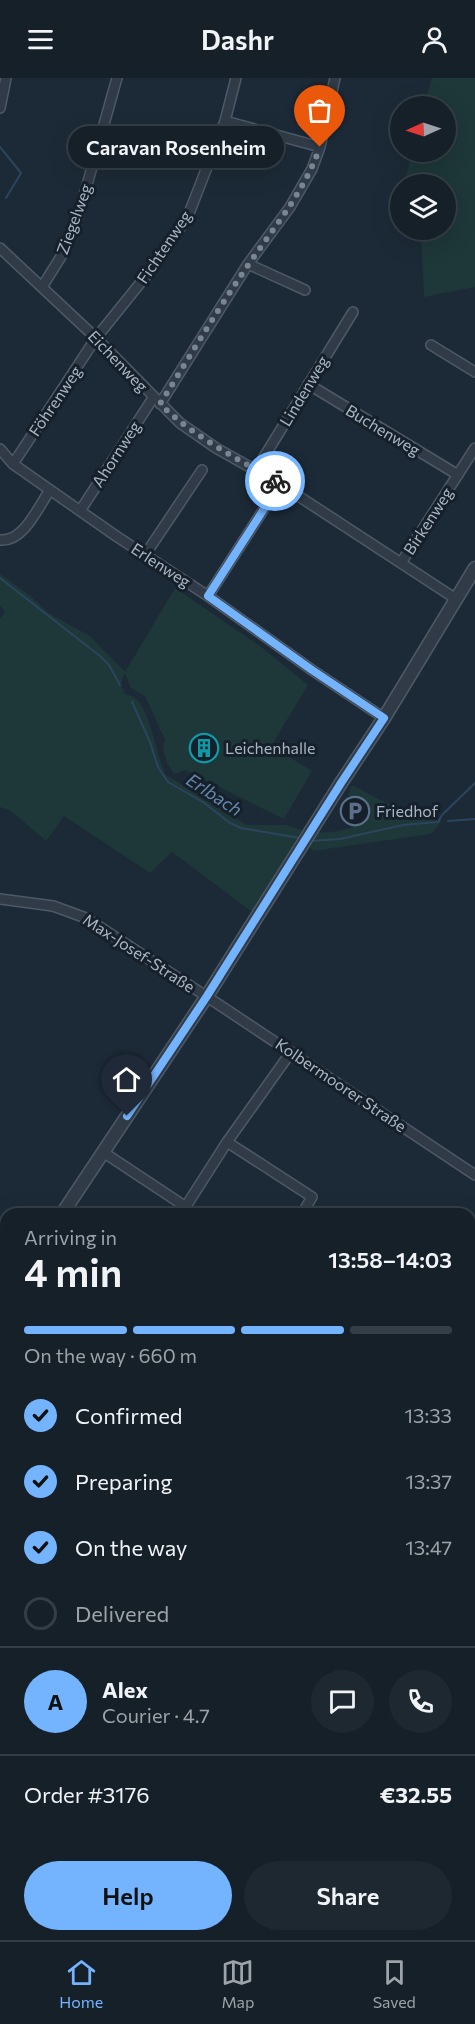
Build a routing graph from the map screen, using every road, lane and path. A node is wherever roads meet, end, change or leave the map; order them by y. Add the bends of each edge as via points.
1 (6, 78) edge
2 (117, 78) edge
3 (236, 78) edge
4 (335, 78) edge
5 (0, 108) edge
6 (225, 122) junction
7 (320, 147) junction
8 (0, 248) edge
9 (249, 264) junction
10 (42, 287) junction
11 (305, 290) dead end
12 (353, 312) dead end
13 (96, 338) junction
14 (431, 345) dead end
15 (475, 372) edge
16 (308, 384) junction
17 (157, 401) junction
18 (475, 448) edge
19 (0, 449) edge
20 (13, 464) junction
21 (202, 470) dead end
22 (256, 470) junction
23 (458, 475) junction
24 (280, 484) junction
25 (50, 490) junction
26 (80, 511) junction
27 (0, 540) edge
28 (145, 555) junction
29 (401, 563) junction
30 (475, 568) edge
31 (208, 596) junction
32 (456, 599) junction
33 (384, 718) junction
34 (0, 899) edge
35 (207, 996) junction
36 (291, 1052) junction
37 (228, 1142) junction
38 (103, 1152) junction
39 (475, 1175) edge
40 (66, 1208) edge
41 (181, 1208) edge
42 (185, 1208) edge
43 (306, 1208) edge

1 - 5 street
2 - 10 street, Ziegelweg via 78,217 62,255
3 - 6 street, Fichtenweg
4 - 7 street, Ahornweg
6 - 7 street
6 - 13 street, Fichtenweg via 188,216
7 - 9 street, Ahornweg via 312,170 290,207
8 - 10 street, Eichenweg
9 - 11 street
9 - 17 street, Ahornweg
10 - 13 street, Eichenweg
12 - 16 street, Lindenweg
13 - 17 street, Eichenweg
13 - 20 street, Föhrenweg
14 - 15 street
16 - 22 street, Lindenweg
16 - 23 street, Buchenweg
17 - 22 street, Eichenweg via 216,448
17 - 26 street, Ahornweg
18 - 23 street, Birkenweg
19 - 20 street, Erlenweg
20 - 25 street, Erlenweg
21 - 28 street
22 - 24 street, Eichenweg
23 - 29 street, Birkenweg
24 - 29 street, Eichenweg
24 - 31 street
25 - 26 street, Erlenweg
25 - 27 street via 20,534
26 - 28 street, Erlenweg
28 - 31 street, Erlenweg
29 - 32 street, Eichenweg
30 - 32 street
31 - 33 street, Erlenweg
32 - 33 street
33 - 35 street
34 - 35 street, Max-Josef-Straße via 53,906 79,914
35 - 36 street, Kolbermoorer Straße
35 - 38 street
36 - 37 street
36 - 39 street, Kolbermoorer Straße
37 - 42 street
37 - 43 street via 312,1197
38 - 40 street
38 - 41 street

